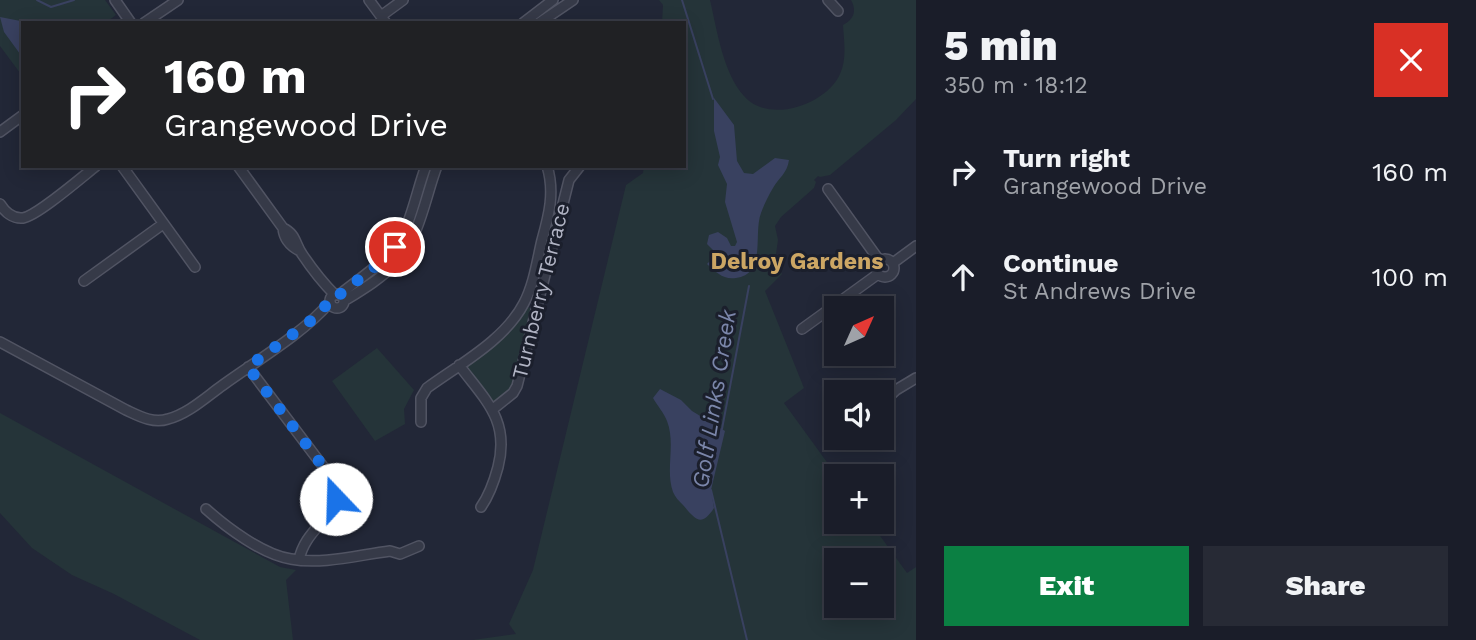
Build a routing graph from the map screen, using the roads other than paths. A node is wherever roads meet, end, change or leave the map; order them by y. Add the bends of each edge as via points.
1 (115, 0) edge
2 (178, 0) edge
3 (369, 0) edge
4 (403, 0) edge
5 (553, 0) edge
6 (573, 0) edge
7 (828, 0) edge
8 (838, 11) dead end
9 (383, 20) edge
10 (130, 21) edge
11 (147, 21) edge
12 (526, 21) edge
13 (542, 21) edge
14 (21, 116) edge
15 (0, 132) edge
16 (93, 168) edge
17 (123, 168) edge
18 (239, 168) edge
19 (425, 168) edge
20 (435, 168) edge
21 (578, 168) edge
22 (548, 171) edge
23 (569, 180) junction
24 (828, 189) dead end
25 (0, 204) edge
26 (163, 224) junction
27 (916, 246) edge
28 (879, 260) junction
29 (893, 263) junction
30 (195, 267) dead end
31 (878, 274) junction
32 (84, 281) dead end
33 (336, 300) junction
34 (802, 329) dead end
35 (0, 342) edge
36 (459, 365) junction
37 (248, 367) junction
38 (916, 378) edge
39 (894, 392) edge
40 (492, 409) junction
41 (421, 422) dead end
42 (481, 507) dead end
43 (206, 509) dead end
44 (419, 546) dead end
45 (299, 560) junction

1 - 10 street
2 - 11 street
3 - 9 street
4 - 9 street
5 - 12 street
6 - 13 street
7 - 8 street
14 - 15 street
16 - 25 street via 31,215 16,218
17 - 26 street
18 - 33 street via 299,243 300,251
19 - 33 street via 395,247
20 - 33 street via 404,253 383,275
21 - 23 street, Turnberry Terrace
22 - 23 street
22 - 36 street via 551,205 525,301 505,328
23 - 40 street, Turnberry Terrace via 517,386
24 - 28 street
26 - 30 street
26 - 32 street
27 - 29 street
28 - 29 street
28 - 31 street
29 - 31 street via 891,276
31 - 34 street
33 - 37 street
35 - 37 street via 155,421 186,411
36 - 40 street
36 - 41 street via 427,388 421,398
37 - 45 street via 335,487 332,509 306,540
38 - 39 street
40 - 42 street via 500,424 501,455 493,487
43 - 45 street via 225,526 275,555
44 - 45 street via 400,554 390,551

